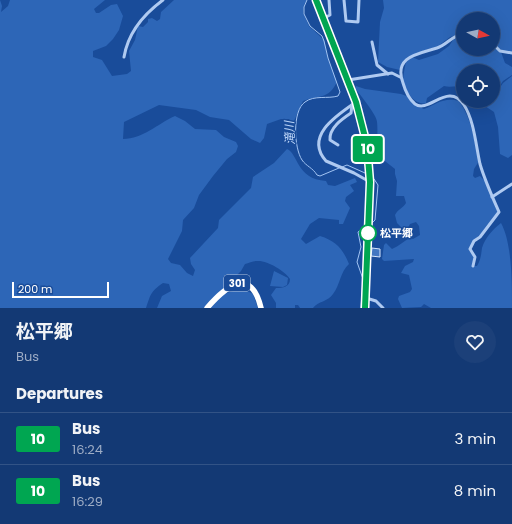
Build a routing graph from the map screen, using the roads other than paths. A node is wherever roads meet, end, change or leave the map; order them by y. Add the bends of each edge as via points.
1 (163, 0) edge
2 (316, 0) edge
3 (329, 0) edge
4 (344, 0) edge
5 (359, 0) edge
6 (322, 19) junction
7 (456, 36) edge
8 (372, 42) dead end
9 (500, 51) edge
10 (512, 53) edge
11 (124, 57) dead end
12 (388, 74) junction
13 (400, 77) junction
14 (348, 80) junction
15 (354, 104) junction
16 (338, 145) dead end
17 (370, 182) junction
18 (512, 184) edge
19 (492, 197) junction
20 (473, 266) dead end
21 (366, 298) junction
22 (207, 308) edge
23 (261, 308) edge
24 (364, 308) edge
25 (384, 308) edge

1 - 11 street via 142,17 130,38
2 - 6 highway
3 - 6 street via 330,16
4 - 5 street via 346,21 358,22
6 - 14 highway
7 - 13 street via 437,48 410,57 403,65
8 - 12 street via 377,65
9 - 10 street
12 - 13 street
12 - 14 street
13 - 19 street via 418,106 426,106 445,97 454,97 461,101 469,115 483,174
14 - 15 highway
15 - 16 street via 351,113 336,125 330,136 330,140
15 - 17 highway via 367,145
15 - 17 street via 338,115 320,134 318,145 326,161
17 - 21 highway
18 - 19 street
19 - 20 street via 498,214 470,249 475,257
21 - 24 highway
21 - 25 street via 376,301
22 - 23 highway, 301 via 231,285 240,283 253,288 258,295

